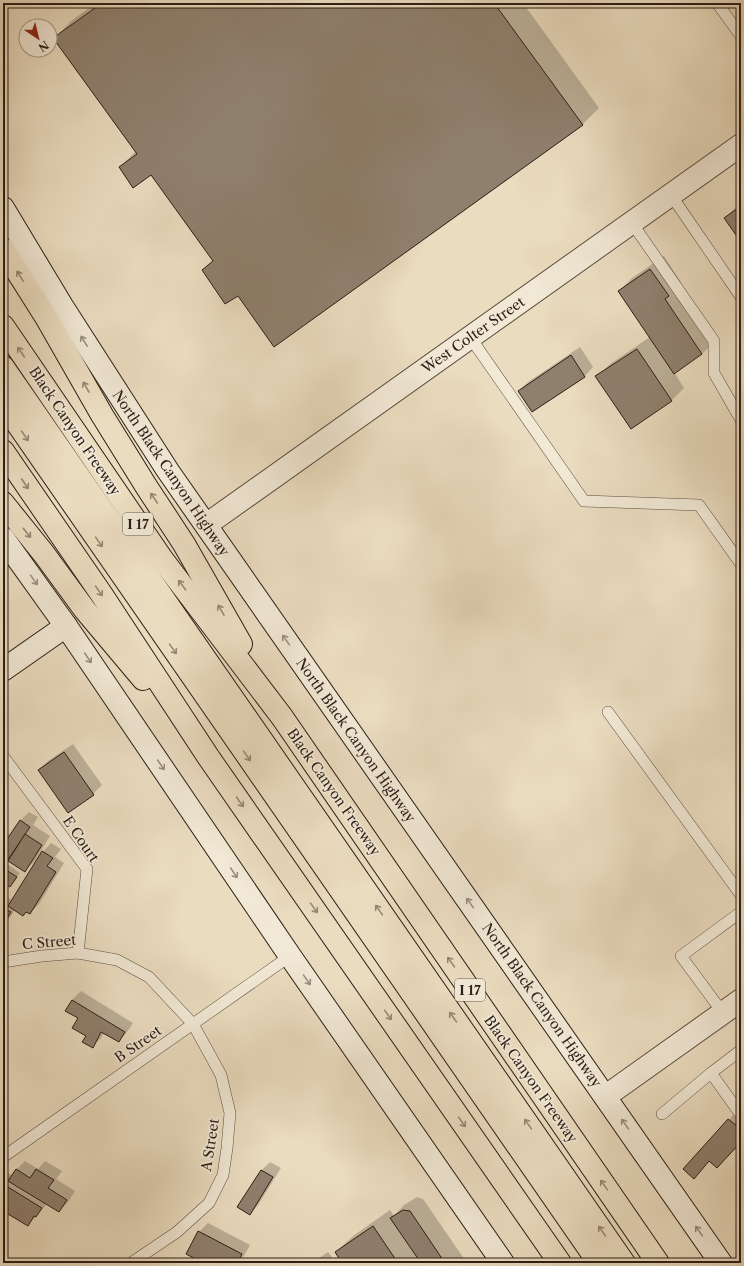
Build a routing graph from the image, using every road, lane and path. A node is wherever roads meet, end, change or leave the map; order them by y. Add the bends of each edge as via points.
1 (717, 3) edge
2 (741, 36) edge
3 (741, 145) edge
4 (670, 195) junction
5 (3, 208) edge
6 (632, 223) junction
7 (3, 249) edge
8 (741, 297) edge
9 (3, 326) edge
10 (470, 337) junction
11 (3, 368) edge
12 (3, 404) edge
13 (741, 420) edge
14 (3, 451) edge
15 (3, 503) edge
16 (206, 525) junction
17 (3, 538) edge
18 (741, 564) edge
19 (66, 626) junction
20 (3, 670) edge
21 (608, 712) dead end
22 (282, 717) junction
23 (3, 756) edge
24 (209, 758) junction
25 (741, 895) edge
26 (741, 912) edge
27 (78, 953) junction
28 (290, 956) junction
29 (3, 962) edge
30 (741, 1000) edge
31 (723, 1013) junction
32 (193, 1024) junction
33 (741, 1050) edge
34 (711, 1073) junction
35 (606, 1096) junction
36 (662, 1114) dead end
37 (741, 1115) edge
38 (3, 1157) edge
39 (131, 1263) edge
40 (503, 1263) edge
41 (560, 1263) edge
42 (599, 1263) edge
43 (624, 1263) edge
44 (658, 1263) edge
45 (721, 1263) edge

1 - 2 lane
3 - 4 main road, West Colter Street
4 - 6 main road, West Colter Street
4 - 8 lane
16 -> 5 main road, North Black Canyon Highway via 118,396
6 - 10 main road, West Colter Street
6 - 13 lane via 714,341 714,373
22 -> 7 highway via 184,544 102,415 46,317
22 -> 9 highway, Black Canyon Freeway / I 17 via 162,559
10 - 16 main road, West Colter Street
10 - 18 lane via 584,501 699,505
43 -> 11 highway
12 -> 42 highway
14 -> 24 highway
15 -> 24 highway via 85,610
35 -> 16 main road, North Black Canyon Highway
17 -> 19 main road
19 - 20 main road
19 -> 28 main road
21 - 25 lane
44 -> 22 highway, Black Canyon Freeway / I 17
23 - 27 lane, E Court via 87,869
24 -> 41 highway
26 - 31 lane via 681,956
27 - 29 lane, C Street
27 - 32 lane, C Street via 117,960 149,977
28 - 32 lane, B Street
28 -> 40 main road
30 - 31 main road
31 - 35 main road
32 - 38 lane, B Street
32 - 39 lane, A Street via 221,1075 230,1113 223,1174 209,1203 176,1232
33 - 34 lane
34 - 36 lane
34 - 37 lane
45 -> 35 main road, North Black Canyon Highway

